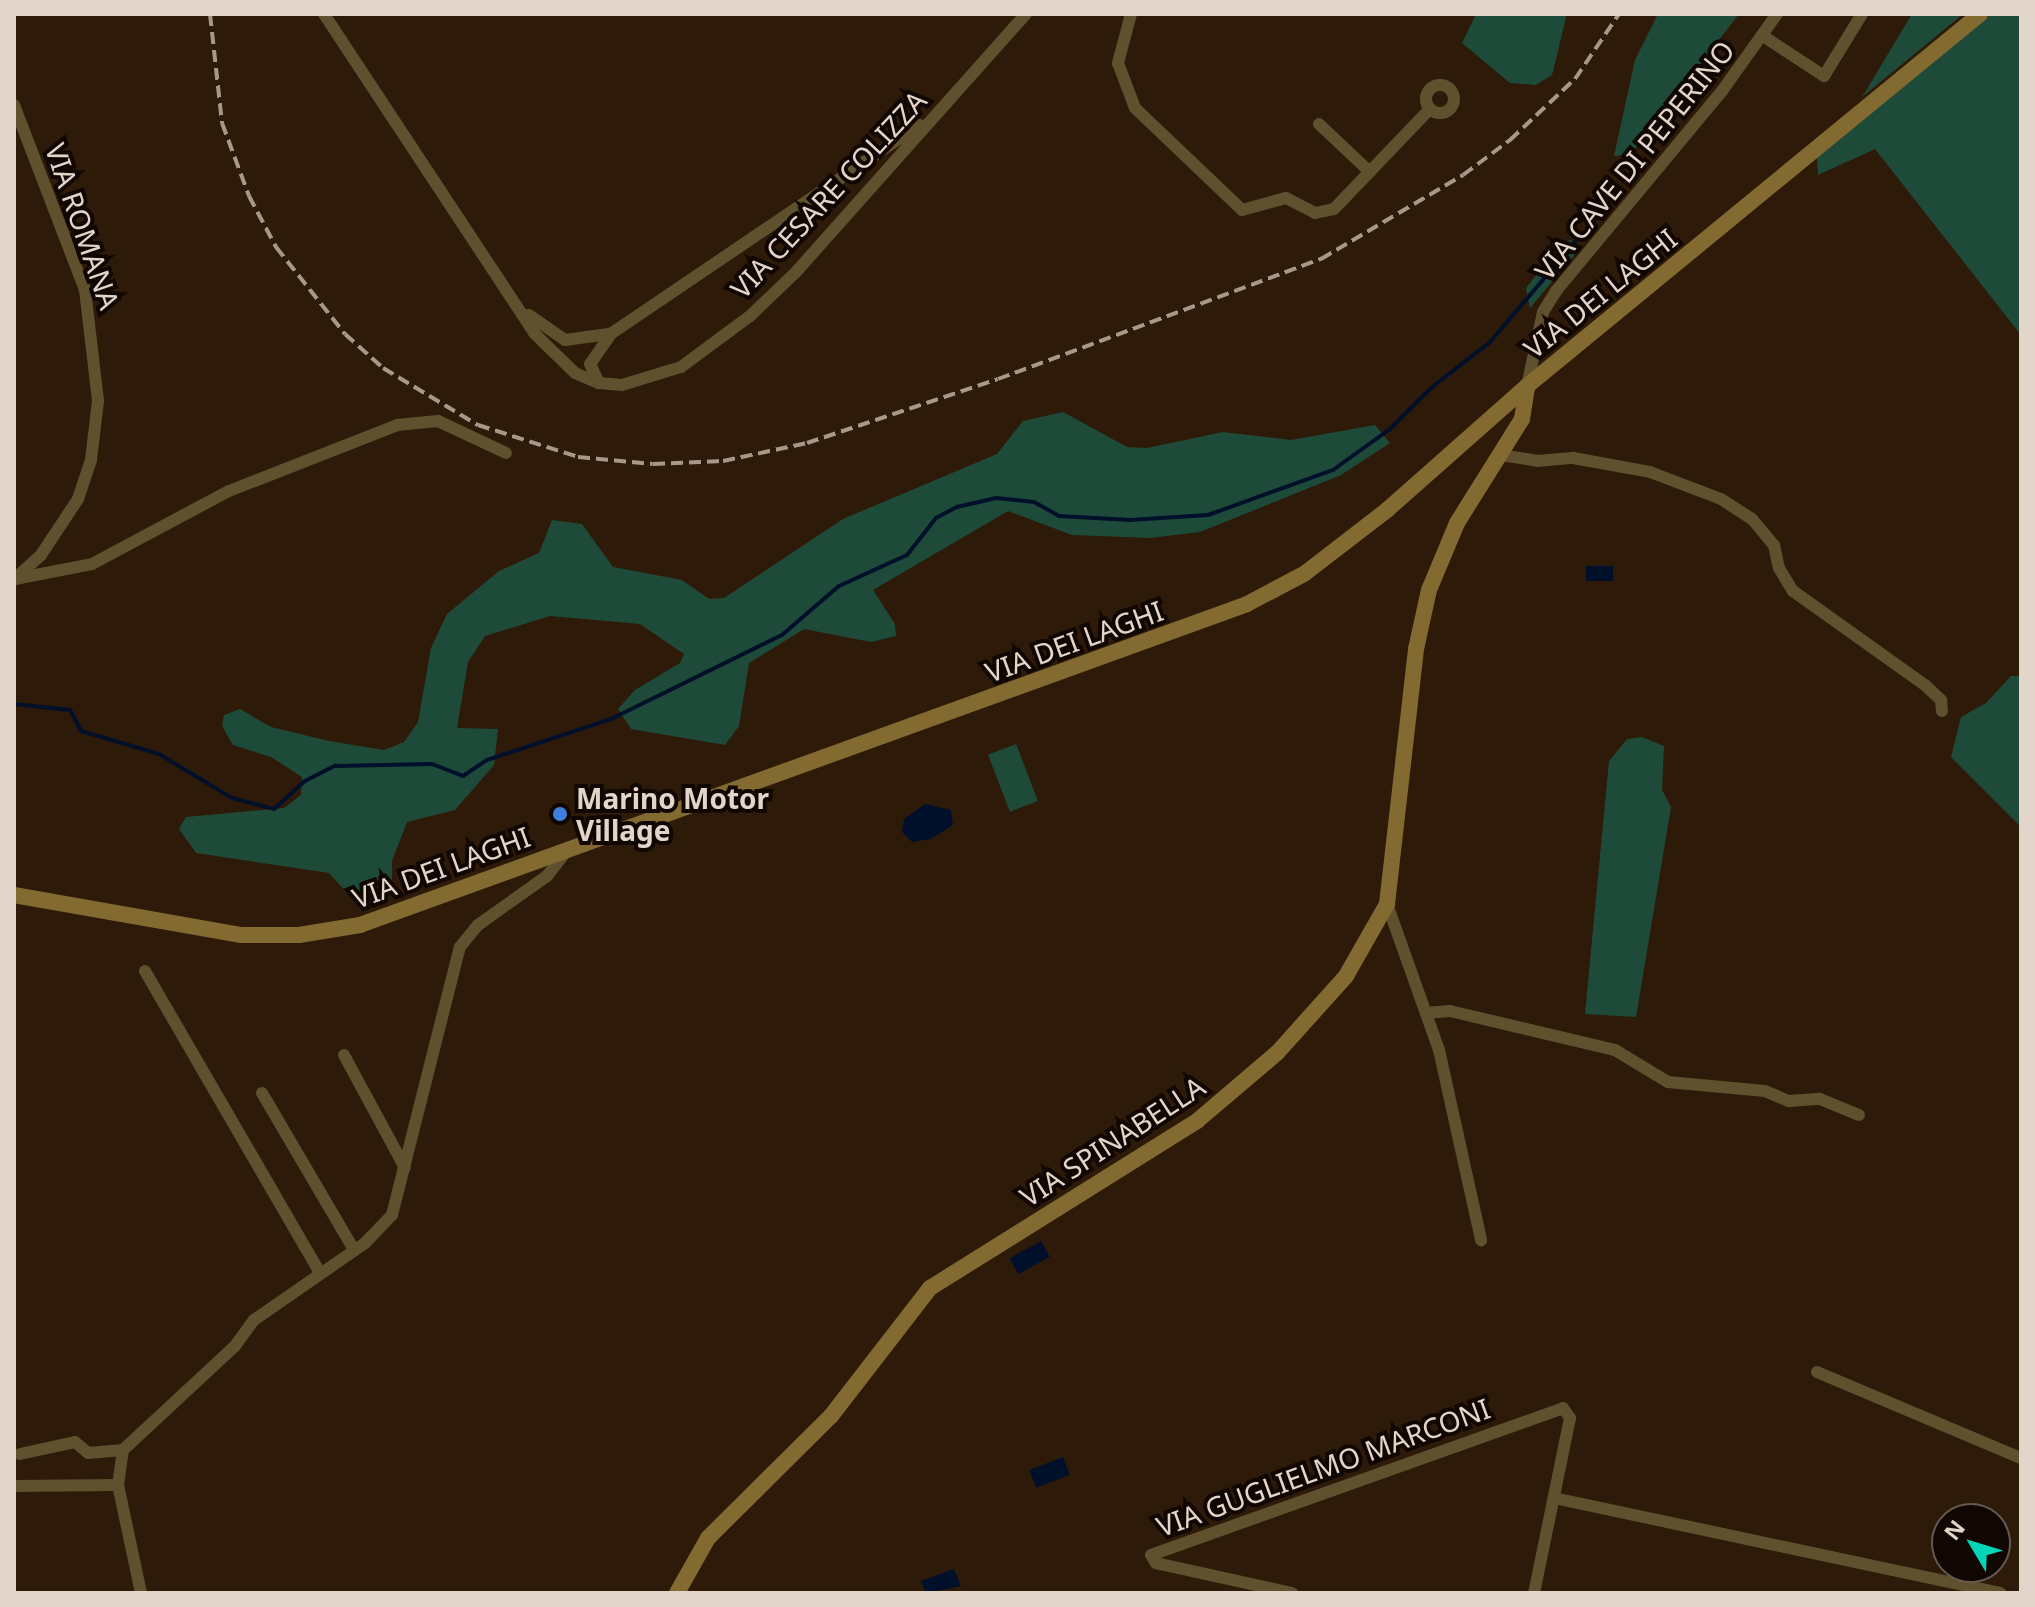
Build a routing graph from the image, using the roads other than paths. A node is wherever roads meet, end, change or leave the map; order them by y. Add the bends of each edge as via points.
1 (324, 14) edge
2 (1026, 14) edge
3 (1131, 14) edge
4 (1777, 14) edge
5 (1862, 14) edge
6 (1980, 14) edge
7 (1763, 36) junction
8 (14, 105) edge
9 (940, 108) junction
10 (1430, 109) dead end
11 (1319, 124) dead end
12 (857, 169) junction
13 (1370, 172) junction
14 (861, 200) junction
15 (509, 292) junction
16 (612, 333) junction
17 (599, 383) junction
18 (1527, 386) junction
19 (506, 453) dead end
20 (1501, 455) junction
21 (14, 579) edge
22 (1942, 711) dead end
23 (569, 847) junction
24 (14, 895) edge
25 (1387, 904) junction
26 (145, 971) dead end
27 (1426, 1013) junction
28 (344, 1055) dead end
29 (262, 1093) dead end
30 (1859, 1115) dead end
31 (405, 1168) junction
32 (1481, 1240) dead end
33 (354, 1250) junction
34 (320, 1273) junction
35 (1817, 1372) dead end
36 (123, 1450) junction
37 (20, 1454) dead end
38 (2021, 1458) edge
39 (118, 1485) junction
40 (14, 1486) edge
41 (1554, 1498) junction
42 (141, 1593) edge
43 (677, 1593) edge
44 (1292, 1593) edge
45 (1534, 1593) edge
46 (2000, 1593) edge

1 - 15 street
2 - 9 street, VIA CESARE COLIZZA
3 - 13 street via 1118,54 1128,97 1155,132 1237,208 1254,210 1286,198 1315,213 1328,212
4 - 7 street, VIA CAVE DI PEPERINO
5 - 7 street via 1824,76
6 - 18 main road, VIA DEI LAGHI
7 - 18 street, VIA CAVE DI PEPERINO via 1556,291 1539,327
8 - 21 street, VIA ROMANA via 85,290 98,381 96,433 82,491 31,566
9 - 12 street
9 - 14 street, VIA CESARE COLIZZA
10 - 13 street
11 - 13 street
12 - 14 street via 867,183
12 - 16 street
14 - 17 street, VIA CESARE COLIZZA via 796,272 711,348 649,380
15 - 16 street via 540,326 559,338 584,341
15 - 17 street via 555,355 575,373
16 - 17 street via 590,364
18 - 20 main road, VIA SPINABELLA via 1527,408
18 - 23 main road, VIA DEI LAGHI via 1387,510 1266,595 1196,625
19 - 21 street via 438,421 410,421 229,491 92,564
20 - 22 street via 1537,461 1573,458 1650,472 1721,499 1752,519 1774,545 1779,568 1793,591 1926,686 1941,700
20 - 25 main road, VIA SPINABELLA via 1447,540 1425,603
23 - 24 main road, VIA DEI LAGHI via 399,914 299,935 222,932
23 - 31 street via 537,885 488,917 461,945
25 - 27 street
25 - 43 main road, VIA SPINABELLA via 1378,927 1331,996 1221,1102 1146,1156 930,1288 831,1416 708,1538
26 - 34 street
27 - 30 street via 1450,1011 1615,1050 1668,1082 1765,1091 1789,1101 1820,1099
27 - 32 street
28 - 31 street
29 - 33 street
31 - 33 street via 392,1215
33 - 34 street
34 - 36 street via 254,1320 235,1346
35 - 38 street
36 - 37 street via 88,1453 75,1442
36 - 39 street
39 - 40 street
39 - 42 street
41 - 44 street, VIA GUGLIELMO MARCONI via 1570,1416 1563,1408 1151,1555 1156,1563
41 - 45 street, VIA GUGLIELMO MARCONI
41 - 46 street

